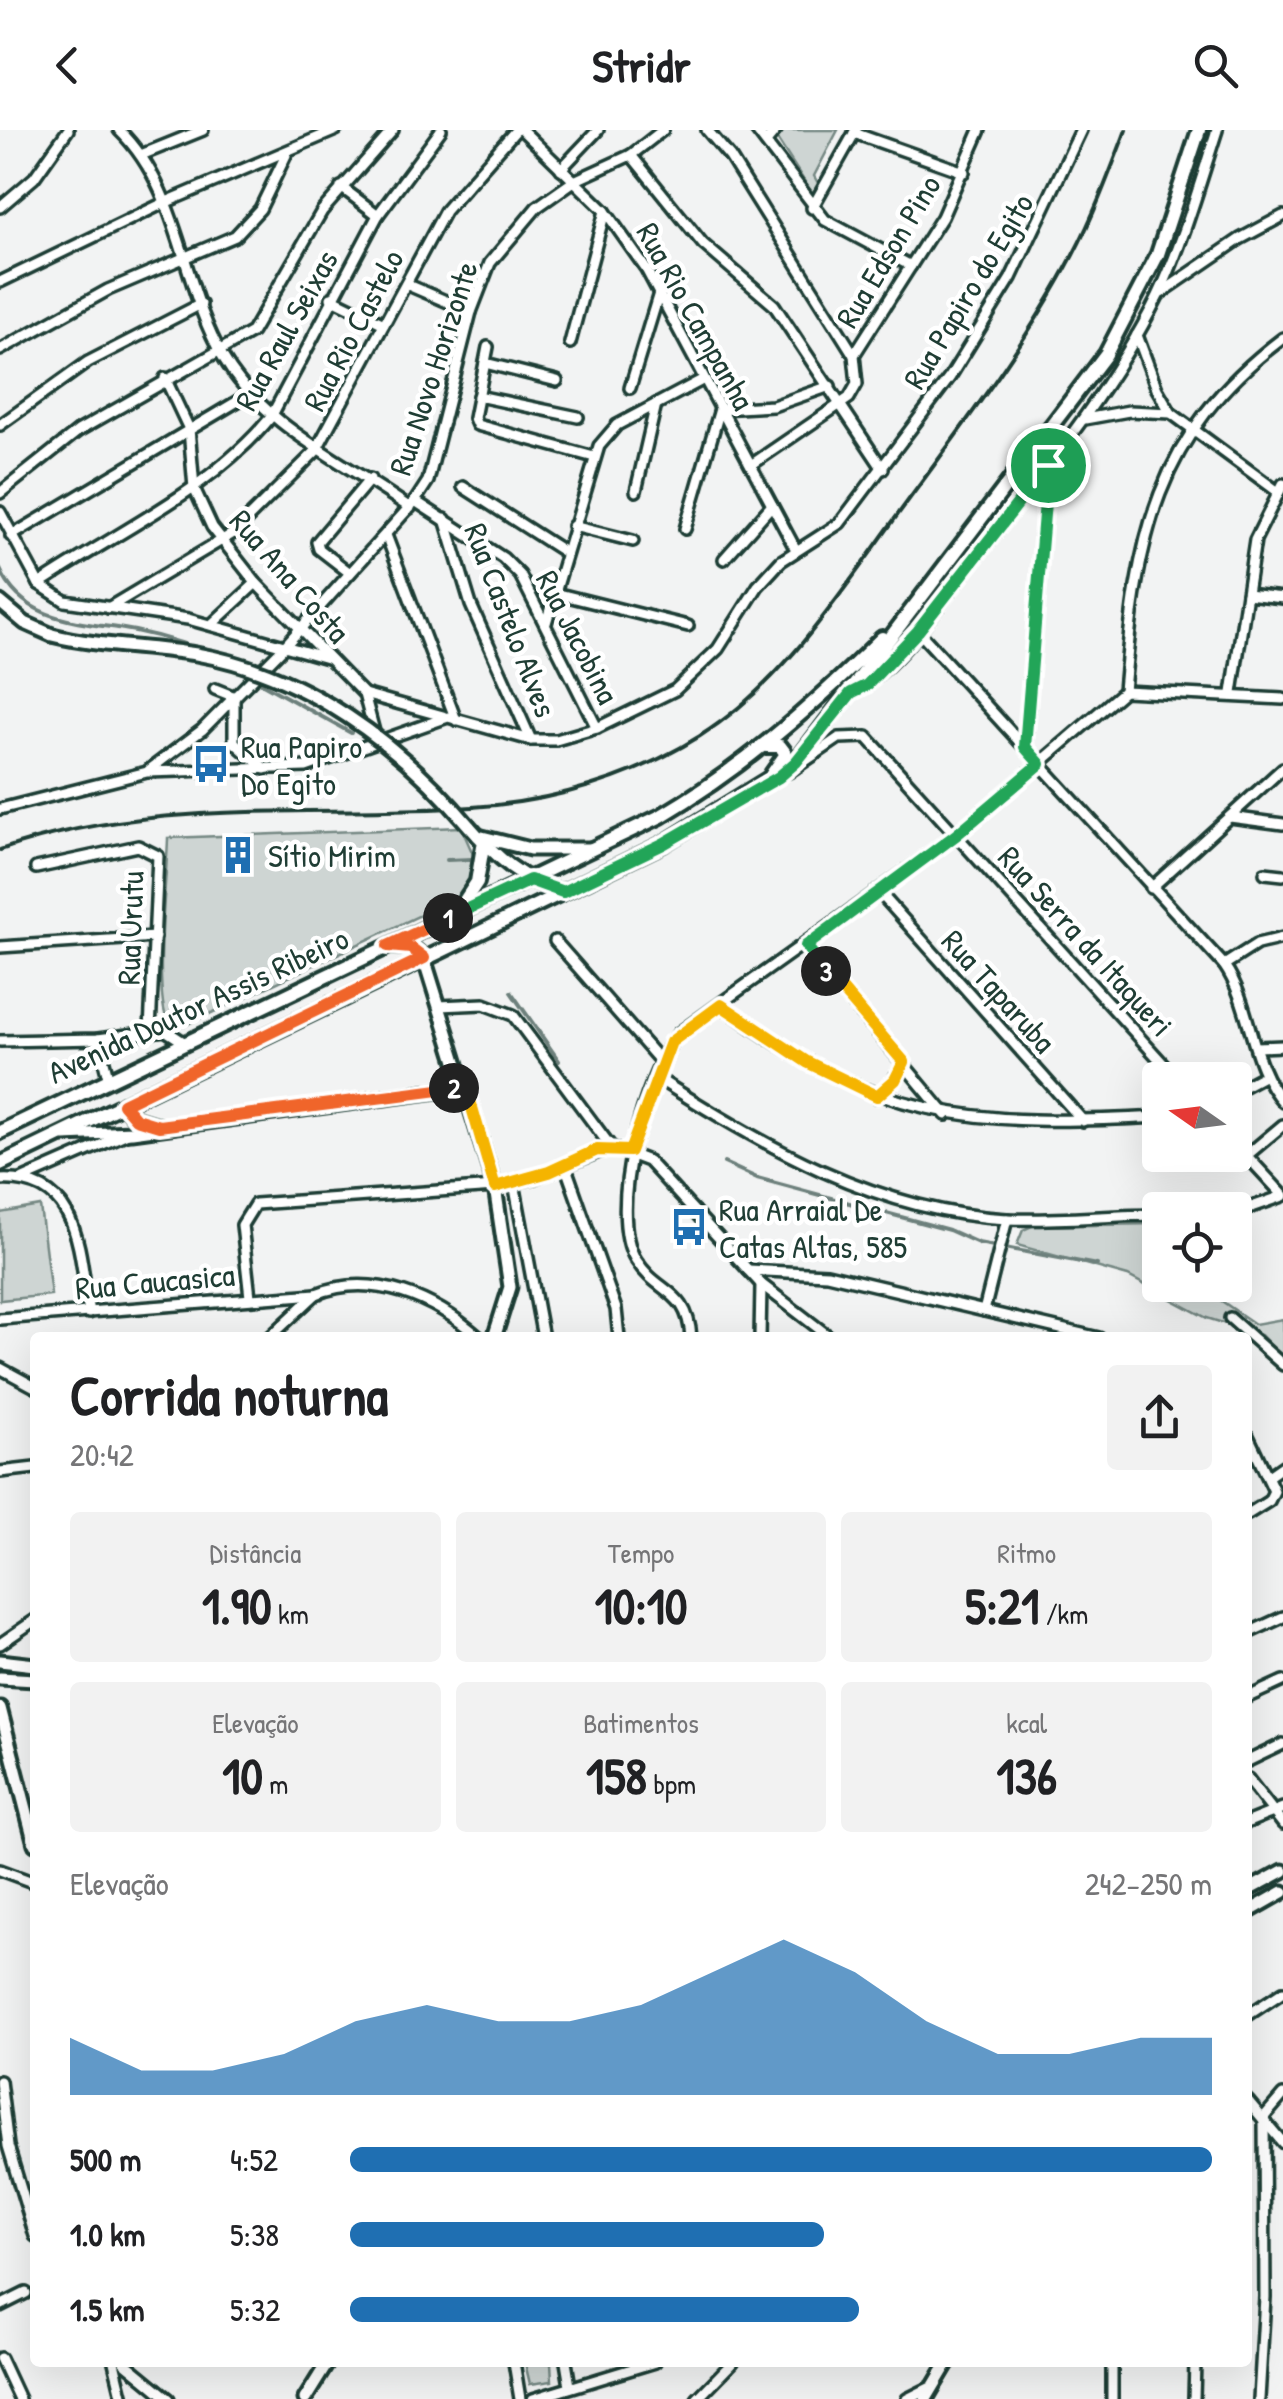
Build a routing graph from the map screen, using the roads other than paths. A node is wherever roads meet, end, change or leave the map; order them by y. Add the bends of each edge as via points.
1 (68, 130) edge
2 (119, 130) edge
3 (203, 130) edge
4 (336, 130) edge
5 (393, 130) edge
6 (441, 130) edge
7 (519, 130) edge
8 (598, 130) edge
9 (663, 130) edge
10 (706, 130) edge
11 (756, 130) edge
12 (776, 130) edge
13 (980, 130) edge
14 (1081, 130) edge
15 (1200, 130) edge
16 (1217, 130) edge
17 (855, 132) edge
18 (186, 133) edge
19 (766, 142) junction
20 (141, 154) junction
21 (286, 154) junction
22 (631, 154) junction
23 (561, 169) junction
24 (964, 172) junction
25 (574, 182) junction
26 (341, 187) junction
27 (164, 204) junction
28 (0, 207) edge
29 (812, 208) junction
30 (605, 212) junction
31 (378, 215) junction
32 (1283, 216) edge
33 (186, 257) junction
34 (911, 266) junction
35 (0, 282) edge
36 (406, 284) junction
37 (659, 293) junction
38 (1158, 294) junction
39 (331, 298) junction
40 (201, 304) junction
41 (471, 312) junction
42 (384, 324) junction
43 (1137, 335) junction
44 (1283, 338) edge
45 (570, 343) dead end
46 (488, 347) dead end
47 (0, 350) edge
48 (219, 352) junction
49 (854, 354) junction
50 (485, 363) junction
51 (166, 378) junction
52 (704, 379) junction
53 (557, 381) dead end
54 (830, 386) junction
55 (630, 388) dead end
56 (248, 394) junction
57 (478, 396) junction
58 (656, 404) junction
59 (842, 405) junction
60 (720, 409) junction
61 (1171, 413) junction
62 (271, 417) junction
63 (578, 418) dead end
64 (1084, 419) junction
65 (0, 425) edge
66 (189, 428) junction
67 (1193, 428) junction
68 (319, 447) junction
69 (594, 456) junction
70 (751, 465) junction
71 (1048, 465) junction
72 (883, 469) junction
73 (370, 479) junction
74 (463, 487) dead end
75 (1280, 487) edge
76 (194, 488) junction
77 (636, 491) dead end
78 (0, 493) edge
79 (413, 504) junction
80 (772, 505) junction
81 (0, 512) edge
82 (445, 519) junction
83 (573, 526) junction
84 (685, 529) dead end
85 (386, 535) junction
86 (11, 536) junction
87 (633, 541) dead end
88 (222, 542) junction
89 (796, 550) junction
90 (566, 553) junction
91 (724, 560) dead end
92 (350, 573) junction
93 (256, 582) junction
94 (39, 584) junction
95 (555, 593) junction
96 (1246, 594) junction
97 (1283, 598) edge
98 (0, 602) edge
99 (108, 608) junction
100 (905, 615) junction
101 (546, 623) junction
102 (211, 625) junction
103 (688, 626) dead end
104 (300, 628) junction
105 (918, 631) junction
106 (283, 648) junction
107 (327, 658) junction
108 (215, 690) dead end
109 (1124, 690) junction
110 (851, 693) junction
111 (1232, 693) junction
112 (364, 694) junction
113 (235, 698) junction
114 (1283, 699) edge
115 (452, 719) junction
116 (598, 728) junction
117 (531, 740) junction
118 (376, 742) junction
119 (765, 746) junction
120 (1025, 747) junction
121 (1040, 764) junction
122 (1283, 768) edge
123 (268, 771) junction
124 (147, 772) junction
125 (779, 777) junction
126 (748, 795) junction
127 (0, 808) edge
128 (1230, 817) junction
129 (1283, 824) edge
130 (956, 835) junction
131 (476, 836) junction
132 (592, 848) junction
133 (36, 868) dead end
134 (1266, 874) dead end
135 (1283, 876) edge
136 (530, 880) junction
137 (1152, 888) junction
138 (563, 892) junction
139 (880, 893) junction
140 (454, 916) junction
141 (155, 937) junction
142 (1283, 938) edge
143 (555, 940) dead end
144 (0, 946) edge
145 (388, 946) junction
146 (806, 946) junction
147 (424, 958) junction
148 (1224, 965) junction
149 (721, 1005) junction
150 (440, 1006) junction
151 (150, 1031) junction
152 (98, 1039) junction
153 (0, 1040) edge
154 (182, 1041) junction
155 (1283, 1046) edge
156 (1256, 1047) junction
157 (661, 1062) junction
158 (904, 1062) junction
159 (1162, 1062) edge
160 (1264, 1074) junction
161 (108, 1077) junction
162 (657, 1078) junction
163 (1252, 1081) edge
164 (466, 1087) junction
165 (877, 1096) junction
166 (1283, 1102) edge
167 (123, 1104) junction
168 (946, 1115) junction
169 (1142, 1118) edge
170 (1082, 1122) junction
171 (1283, 1125) edge
172 (159, 1126) junction
173 (0, 1132) edge
174 (132, 1132) junction
175 (59, 1136) junction
176 (611, 1147) junction
177 (630, 1151) junction
178 (1252, 1151) edge
179 (1252, 1162) edge
180 (0, 1164) edge
181 (565, 1165) junction
182 (0, 1180) edge
183 (21, 1180) junction
184 (514, 1183) junction
185 (495, 1187) junction
186 (1283, 1195) edge
187 (1252, 1207) edge
188 (1142, 1216) edge
189 (1006, 1223) junction
190 (748, 1270) junction
191 (761, 1284) junction
192 (316, 1294) junction
193 (250, 1297) junction
194 (985, 1307) junction
195 (89, 1313) junction
196 (0, 1318) edge
197 (1230, 1318) dead end
198 (275, 1332) edge
199 (471, 1332) edge
200 (496, 1332) edge
201 (542, 1332) edge
202 (618, 1332) edge
203 (690, 1332) edge
204 (760, 1332) edge
205 (823, 1332) edge
206 (1076, 1332) edge
207 (1246, 1332) edge
208 (1252, 1338) edge
209 (1283, 1365) edge
210 (0, 1368) edge
211 (30, 1384) edge
212 (1252, 1443) edge
213 (1283, 1466) edge
214 (30, 1469) edge
215 (0, 1472) edge
216 (1270, 1475) junction
217 (1252, 1511) edge
218 (1283, 1617) edge
219 (30, 1623) edge
220 (1252, 1629) edge
221 (0, 1644) edge
222 (0, 1661) edge
223 (30, 1664) edge
224 (0, 1678) edge
225 (30, 1680) edge
226 (1283, 1681) edge
227 (1252, 1695) edge
228 (0, 1708) edge
229 (1283, 1744) edge
230 (1252, 1758) edge
231 (1252, 1783) edge
232 (1278, 1810) edge
233 (1252, 1820) edge
234 (1283, 1824) edge
235 (30, 1825) edge
236 (0, 1870) edge
237 (1283, 1871) edge
238 (30, 1881) edge
239 (1252, 1888) edge
240 (1283, 1892) edge
241 (1252, 1910) edge
242 (1283, 1992) edge
243 (1252, 2012) edge
244 (0, 2082) edge
245 (1283, 2094) edge
246 (1252, 2105) edge
247 (1264, 2117) junction
248 (1283, 2142) edge
249 (30, 2219) edge
250 (26, 2293) dead end
251 (0, 2306) edge
252 (1252, 2334) edge
253 (1262, 2334) junction
254 (0, 2358) edge
255 (115, 2367) edge
256 (130, 2367) edge
257 (325, 2367) edge
258 (515, 2367) edge
259 (567, 2367) edge
260 (637, 2367) edge
261 (728, 2367) edge
262 (945, 2367) edge
263 (1112, 2367) edge
264 (1195, 2367) edge
265 (935, 2385) junction
266 (570, 2386) junction
267 (20, 2399) edge
268 (122, 2399) edge
269 (169, 2399) edge
270 (304, 2399) edge
271 (520, 2399) edge
272 (533, 2399) edge
273 (698, 2399) edge
274 (907, 2399) edge
275 (926, 2399) edge
276 (1112, 2399) edge
277 (1194, 2399) edge
278 (1259, 2399) edge

1 - 28 street via 34,178
2 - 20 street, Rua Jacobina
3 - 18 street
4 - 21 street
5 - 26 street
6 - 31 street, Rua Raul Seixas
7 - 23 street, Rua Rio Campanha
7 - 36 street, Rua Rio Castelo via 445,212
8 - 23 street
9 - 22 street, Rua Novo Horizonte
10 - 49 street via 730,157
11 - 19 street
12 - 19 street
13 - 24 street, Rua Edson Pino
14 - 72 street, Rua Papiro do Egito via 986,320
15 - 100 main road via 1158,254 1106,354
16 - 38 street
17 - 24 street
17 - 29 street
18 - 20 street
19 - 29 street
20 - 27 street, Rua Jacobina
21 - 27 street
21 - 33 street via 245,229
22 - 25 street, Rua Novo Horizonte
22 - 54 street via 704,244 774,304
23 - 25 street, Rua Rio Campanha
24 - 34 street, Rua Edson Pino
25 - 30 street, Rua Rio Campanha
25 - 41 street, Rua Novo Horizonte via 537,207 504,243
26 - 31 street
26 - 48 street via 308,231 258,324
27 - 33 street, Rua Jacobina
27 - 35 street
29 - 34 street
30 - 37 street, Rua Rio Campanha
30 - 45 street
31 - 39 street, Rua Raul Seixas
32 - 38 street
33 - 40 street, Rua Jacobina
33 - 47 street via 108,290
34 - 49 street, Rua Edson Pino
36 - 41 street
36 - 42 street, Rua Rio Castelo
37 - 52 street, Rua Rio Campanha
37 - 55 street
38 - 43 street
39 - 42 street
39 - 62 street, Rua Raul Seixas
40 - 48 street, Rua Jacobina
40 - 65 street via 88,362
41 - 79 street, Rua Novo Horizonte via 428,480
42 - 68 street, Rua Rio Castelo
43 - 61 street
43 - 64 street
44 - 67 street via 1236,376
46 - 50 street
48 - 51 street
48 - 56 street, Rua Jacobina
49 - 59 street, Rua Edson Pino via 857,384
50 - 53 street
50 - 57 street
51 - 66 street, Rua Ana Costa
51 - 78 street via 78,432
52 - 58 street
52 - 60 street, Rua Rio Campanha
54 - 59 street
54 - 60 street via 773,406
56 - 62 street, Rua Jacobina
56 - 66 street
57 - 63 street
57 - 69 street via 479,427
58 - 69 street via 616,425
58 - 77 street
59 - 70 street
59 - 72 street
60 - 70 street, Rua Rio Campanha
60 - 84 street
61 - 64 street
61 - 67 street
62 - 68 street, Rua Jacobina
62 - 76 street, Rua Raul Seixas
64 - 71 street
66 - 76 street, Rua Ana Costa
66 - 86 street
67 - 75 street
67 - 109 street via 1148,518
68 - 73 street, Rua Jacobina
68 - 88 street, Rua Rio Castelo
69 - 83 street
70 - 80 street, Rua Rio Campanha
71 - 105 street
71 - 120 street
72 - 89 street, Rua Papiro do Egito via 840,523
73 - 79 street, Rua Jacobina
73 - 92 street via 317,542
74 - 90 street
75 - 96 street via 1256,540
76 - 88 street, Rua Ana Costa
76 - 94 street, Rua Raul Seixas
79 - 82 street, Rua Jacobina
79 - 85 street, Rua Novo Horizonte
80 - 89 street, Rua Rio Campanha
80 - 91 street
81 - 86 street
82 - 101 street, Rua Jacobina via 513,567
82 - 117 street, Rua Castelo Alves via 471,605
83 - 87 street
83 - 90 street
85 - 92 street, Rua Novo Horizonte
85 - 115 street
86 - 94 street
88 - 93 street, Rua Ana Costa
88 - 99 street, Rua Rio Castelo
89 - 116 street, Rua Papiro do Egito via 758,586 695,674
90 - 95 street
92 - 104 street, Rua Novo Horizonte
93 - 102 street
93 - 104 street, Rua Ana Costa
94 - 99 street via 65,601
95 - 101 street
95 - 103 street
96 - 97 street
96 - 111 street
98 - 131 street, bridge via 52,634 200,654 286,683 393,748
99 - 102 street
100 - 110 main road
100 - 119 main road, Avenida Doutor Assis Ribeiro
101 - 116 street, Rua Jacobina
102 - 106 street
104 - 106 street, Rua Novo Horizonte
104 - 107 street, Rua Ana Costa
105 - 110 street
105 - 120 street
106 - 107 street
106 - 113 street, Rua Novo Horizonte
107 - 112 street, Rua Ana Costa
108 - 113 street
109 - 111 street
109 - 121 street
110 - 125 main road
111 - 114 street
112 - 115 street
112 - 118 street
113 - 123 street via 234,742
113 - 124 street, Rua Novo Horizonte
115 - 117 street
115 - 118 street
116 - 117 street, Rua Papiro do Egito
118 - 123 street via 306,767
119 - 126 main road via 783,747 785,760
119 - 132 main road, Avenida Doutor Assis Ribeiro via 714,784
120 - 121 street
121 - 130 street
121 - 137 street
122 - 128 street
123 - 124 street
124 - 127 street
125 - 126 main road
125 - 130 street, Rua Serra da Itaqueri via 839,738 866,737
126 - 138 main road, Avenida Doutor Assis Ribeiro
128 - 129 street
128 - 137 street
130 - 139 street
130 - 159 street, Rua Serra da Itaqueri
131 - 132 street, Avenida Doutor Assis Ribeiro via 530,848
131 - 136 street
131 - 140 main road via 477,882
132 - 136 main road, Avenida Doutor Assis Ribeiro
133 - 141 street, Rua Urutu via 94,852 138,846 154,851
134 - 135 street
136 - 138 street
136 - 140 main road, Avenida Doutor Assis Ribeiro
137 - 148 street
138 - 147 main road, Avenida Doutor Assis Ribeiro
139 - 146 street
139 - 170 street, Rua Taparuba
140 - 145 main road, Avenida Doutor Assis Ribeiro
141 - 144 street
141 - 151 street, Rua Urutu
142 - 148 street via 1256,944
143 - 157 street
145 - 147 main road via 411,948
145 - 154 main road, Avenida Doutor Assis Ribeiro
146 - 149 street
146 - 158 street
147 - 150 street
147 - 167 main road, Avenida Doutor Assis Ribeiro
148 - 156 street
149 - 157 street via 679,1033
149 - 165 street via 807,1062
150 - 164 street
150 - 176 street via 484,1004 513,1015
151 - 152 street
151 - 154 street, Rua Urutu via 165,1030
152 - 153 street
152 - 161 street
154 - 161 main road, Avenida Doutor Assis Ribeiro
155 - 156 street
156 - 160 street
157 - 162 street
158 - 165 street
158 - 168 street
160 - 163 street
160 - 166 street
161 - 173 main road, Avenida Doutor Assis Ribeiro
162 - 177 street
162 - 189 street via 728,1124 860,1188
164 - 172 street
164 - 185 street
165 - 168 street
167 - 172 main road via 136,1119
167 - 175 main road, Avenida Doutor Assis Ribeiro
168 - 170 street
169 - 170 street
171 - 178 street
172 - 174 street
174 - 175 street
174 - 183 street
175 - 180 main road, Avenida Doutor Assis Ribeiro
176 - 177 street
176 - 181 street
177 - 190 street via 648,1161
177 - 203 street via 630,1247 645,1272 687,1308
179 - 186 street
181 - 184 street
181 - 202 street
182 - 183 street
183 - 195 street via 55,1196 72,1218
184 - 185 street
184 - 201 street
185 - 193 street via 255,1204 242,1225
185 - 200 street via 510,1287
186 - 187 street
188 - 189 street
189 - 194 street
190 - 191 street
190 - 194 street via 827,1274
191 - 204 street
191 - 205 street
192 - 193 street, Rua Caucasica
192 - 198 street
192 - 199 street, Rua Caucasica via 379,1285 436,1308
193 - 195 street, Rua Caucasica
194 - 206 street
195 - 196 street, Rua Caucasica
197 - 207 street
208 - 209 street
210 - 211 street
212 - 216 street
213 - 216 street
214 - 215 street
216 - 217 street via 1272,1496
218 - 220 street
219 - 221 street
222 - 223 street
224 - 225 street
226 - 227 street
228 - 235 street
229 - 230 street
231 - 232 street
232 - 233 street
232 - 234 street
236 - 238 street
237 - 239 street
240 - 241 street
242 - 243 street
244 - 249 street via 8,2146
245 - 247 street
246 - 247 street
247 - 248 street
247 - 253 street
250 - 251 street
252 - 253 street
253 - 278 street
254 - 267 street
255 - 268 street
256 - 269 street
257 - 270 street
258 - 271 street
259 - 266 street
260 - 266 street
261 - 273 street
262 - 265 street
263 - 276 street
264 - 277 street
265 - 274 street
265 - 275 street
266 - 272 street

